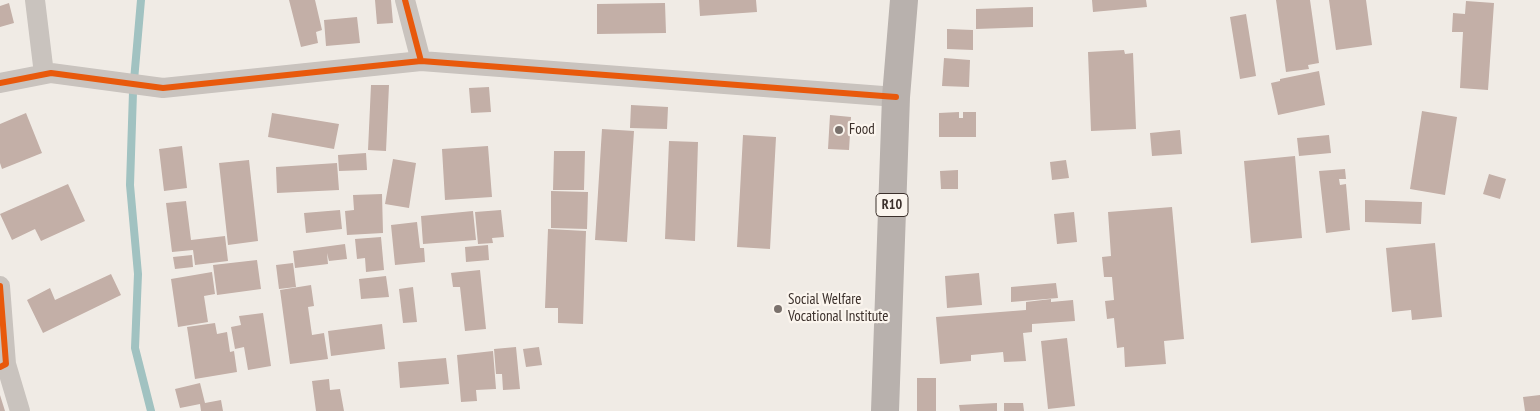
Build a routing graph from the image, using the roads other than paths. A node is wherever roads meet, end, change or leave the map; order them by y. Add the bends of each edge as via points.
1 (35, 0) edge
2 (405, 0) edge
3 (904, 0) edge
4 (421, 61) junction
5 (44, 74) junction
6 (0, 83) edge
7 (896, 97) junction
8 (0, 286) edge
9 (3, 366) edge
10 (20, 411) edge
11 (885, 411) edge

1 - 5 street
2 - 4 street
3 - 7 main road, R10
4 - 5 street via 163,88
4 - 7 street
5 - 6 street
7 - 11 main road, R10
8 - 9 street
9 - 10 street

